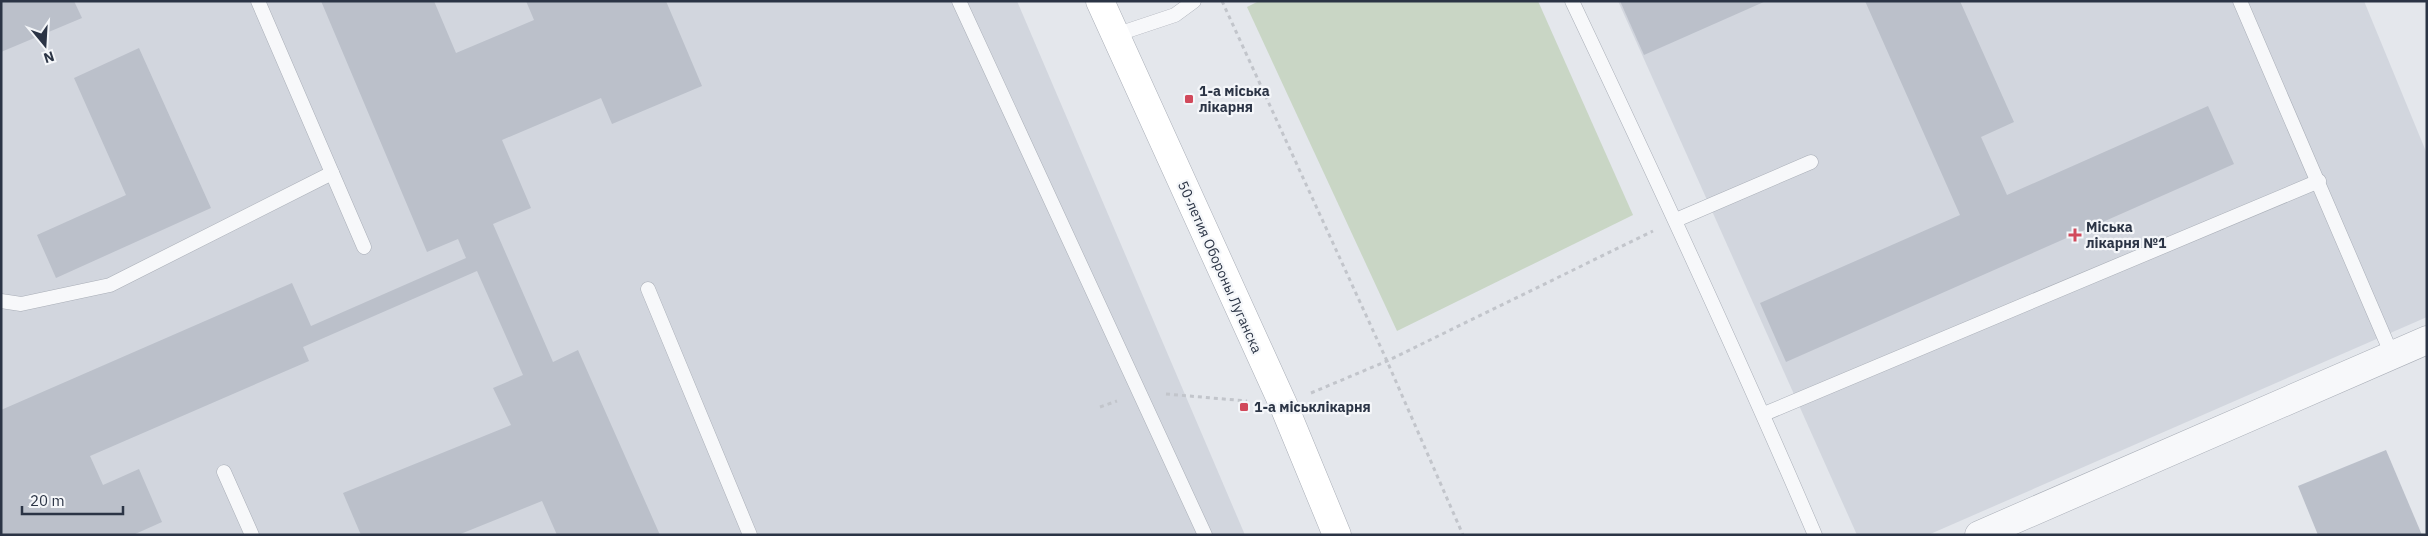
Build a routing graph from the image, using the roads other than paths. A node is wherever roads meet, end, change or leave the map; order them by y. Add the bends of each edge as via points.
1 (258, 1) edge
2 (959, 1) edge
3 (1100, 1) edge
4 (1194, 1) edge
5 (1572, 1) edge
6 (2240, 1) edge
7 (1115, 35) junction
8 (1811, 162) dead end
9 (332, 173) junction
10 (2319, 181) junction
11 (1676, 220) junction
12 (364, 247) dead end
13 (648, 289) dead end
14 (1, 302) edge
15 (2427, 340) edge
16 (2392, 355) junction
17 (1764, 414) junction
18 (224, 472) dead end
19 (252, 535) edge
20 (750, 535) edge
21 (1205, 535) edge
22 (1337, 535) edge
23 (1815, 535) edge
24 (1978, 535) edge

1 - 9 lane
2 - 21 lane
3 - 7 main road, 50-летия Обороны Луганска
4 - 7 lane via 1175,15
5 - 11 lane
6 - 10 lane
7 - 22 main road, 50-летия Обороны Луганска via 1283,404
8 - 11 lane
9 - 12 lane
9 - 14 lane via 110,285 21,304
10 - 16 lane
10 - 17 lane
11 - 17 lane
13 - 20 lane
15 - 16 street
16 - 24 street
17 - 23 lane
18 - 19 lane

